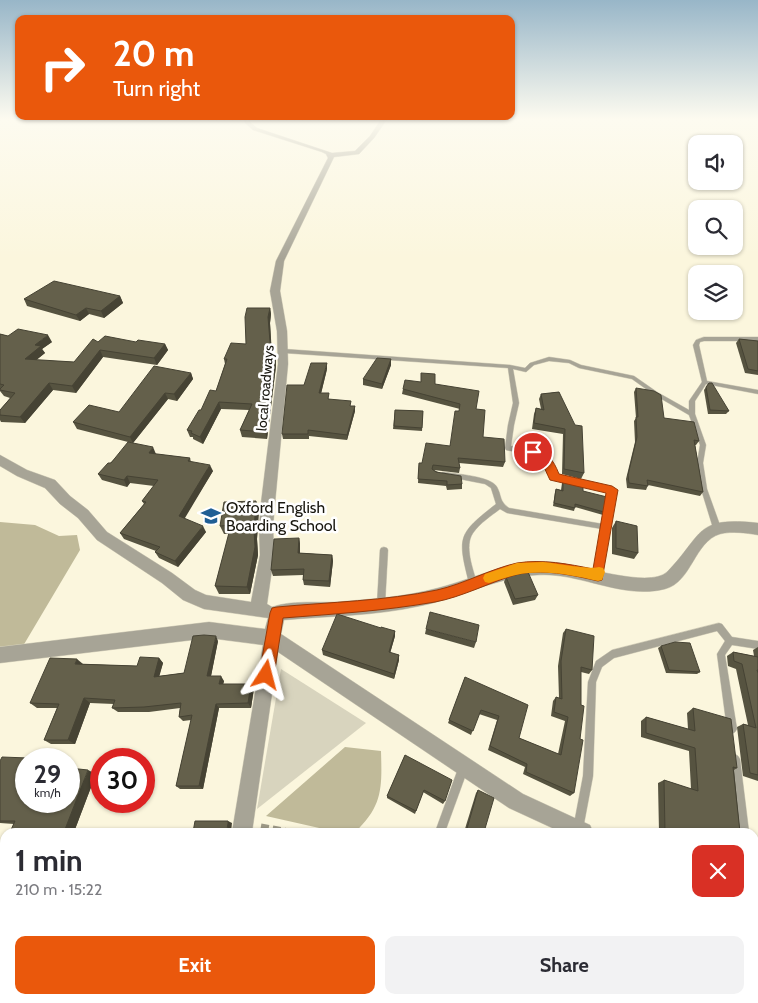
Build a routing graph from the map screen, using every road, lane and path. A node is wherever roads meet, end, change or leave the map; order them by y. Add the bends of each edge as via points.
1 (329, 165) edge
2 (758, 339) edge
3 (284, 351) junction
4 (510, 367) junction
5 (705, 382) junction
6 (758, 392) edge
7 (692, 414) junction
8 (0, 460) edge
9 (436, 473) edge
10 (500, 505) junction
11 (606, 527) junction
12 (717, 528) junction
13 (758, 529) edge
14 (384, 550) dead end
15 (598, 576) junction
16 (473, 583) junction
17 (381, 604) junction
18 (258, 610) junction
19 (277, 613) junction
20 (272, 638) junction
21 (730, 641) junction
22 (758, 645) edge
23 (0, 655) edge
24 (464, 766) junction
25 (243, 828) edge
26 (441, 828) edge
27 (574, 828) edge
28 (580, 828) edge
29 (744, 828) edge

1 - 3 street, local roadways via 280,261 275,291
2 - 5 lane via 698,341 696,345
3 - 4 lane
3 - 18 street, local roadways via 268,503 267,555
4 - 7 lane via 526,370 532,364 549,359 634,378
4 - 11 lane via 516,403 508,448 543,456 554,477 612,490
5 - 6 lane
5 - 7 lane via 692,401
7 - 12 lane via 703,444 700,463 704,489
8 - 18 street via 50,484 102,536 189,595 204,602
9 - 10 lane via 487,482 494,487
10 - 11 lane via 507,510
10 - 16 lane via 466,534 466,557
11 - 15 lane
12 - 13 street
12 - 15 street via 699,540 667,582 648,585
14 - 17 lane
15 - 16 street via 570,569 534,568 517,569
16 - 17 street via 438,595
17 - 19 street
18 - 19 street
19 - 20 street
20 - 23 street via 209,630
20 - 24 street
20 - 25 street
21 - 22 lane
21 - 28 lane via 719,627 612,654 599,664 592,682 588,776
21 - 29 lane via 721,654
24 - 26 lane
24 - 27 street via 516,801

